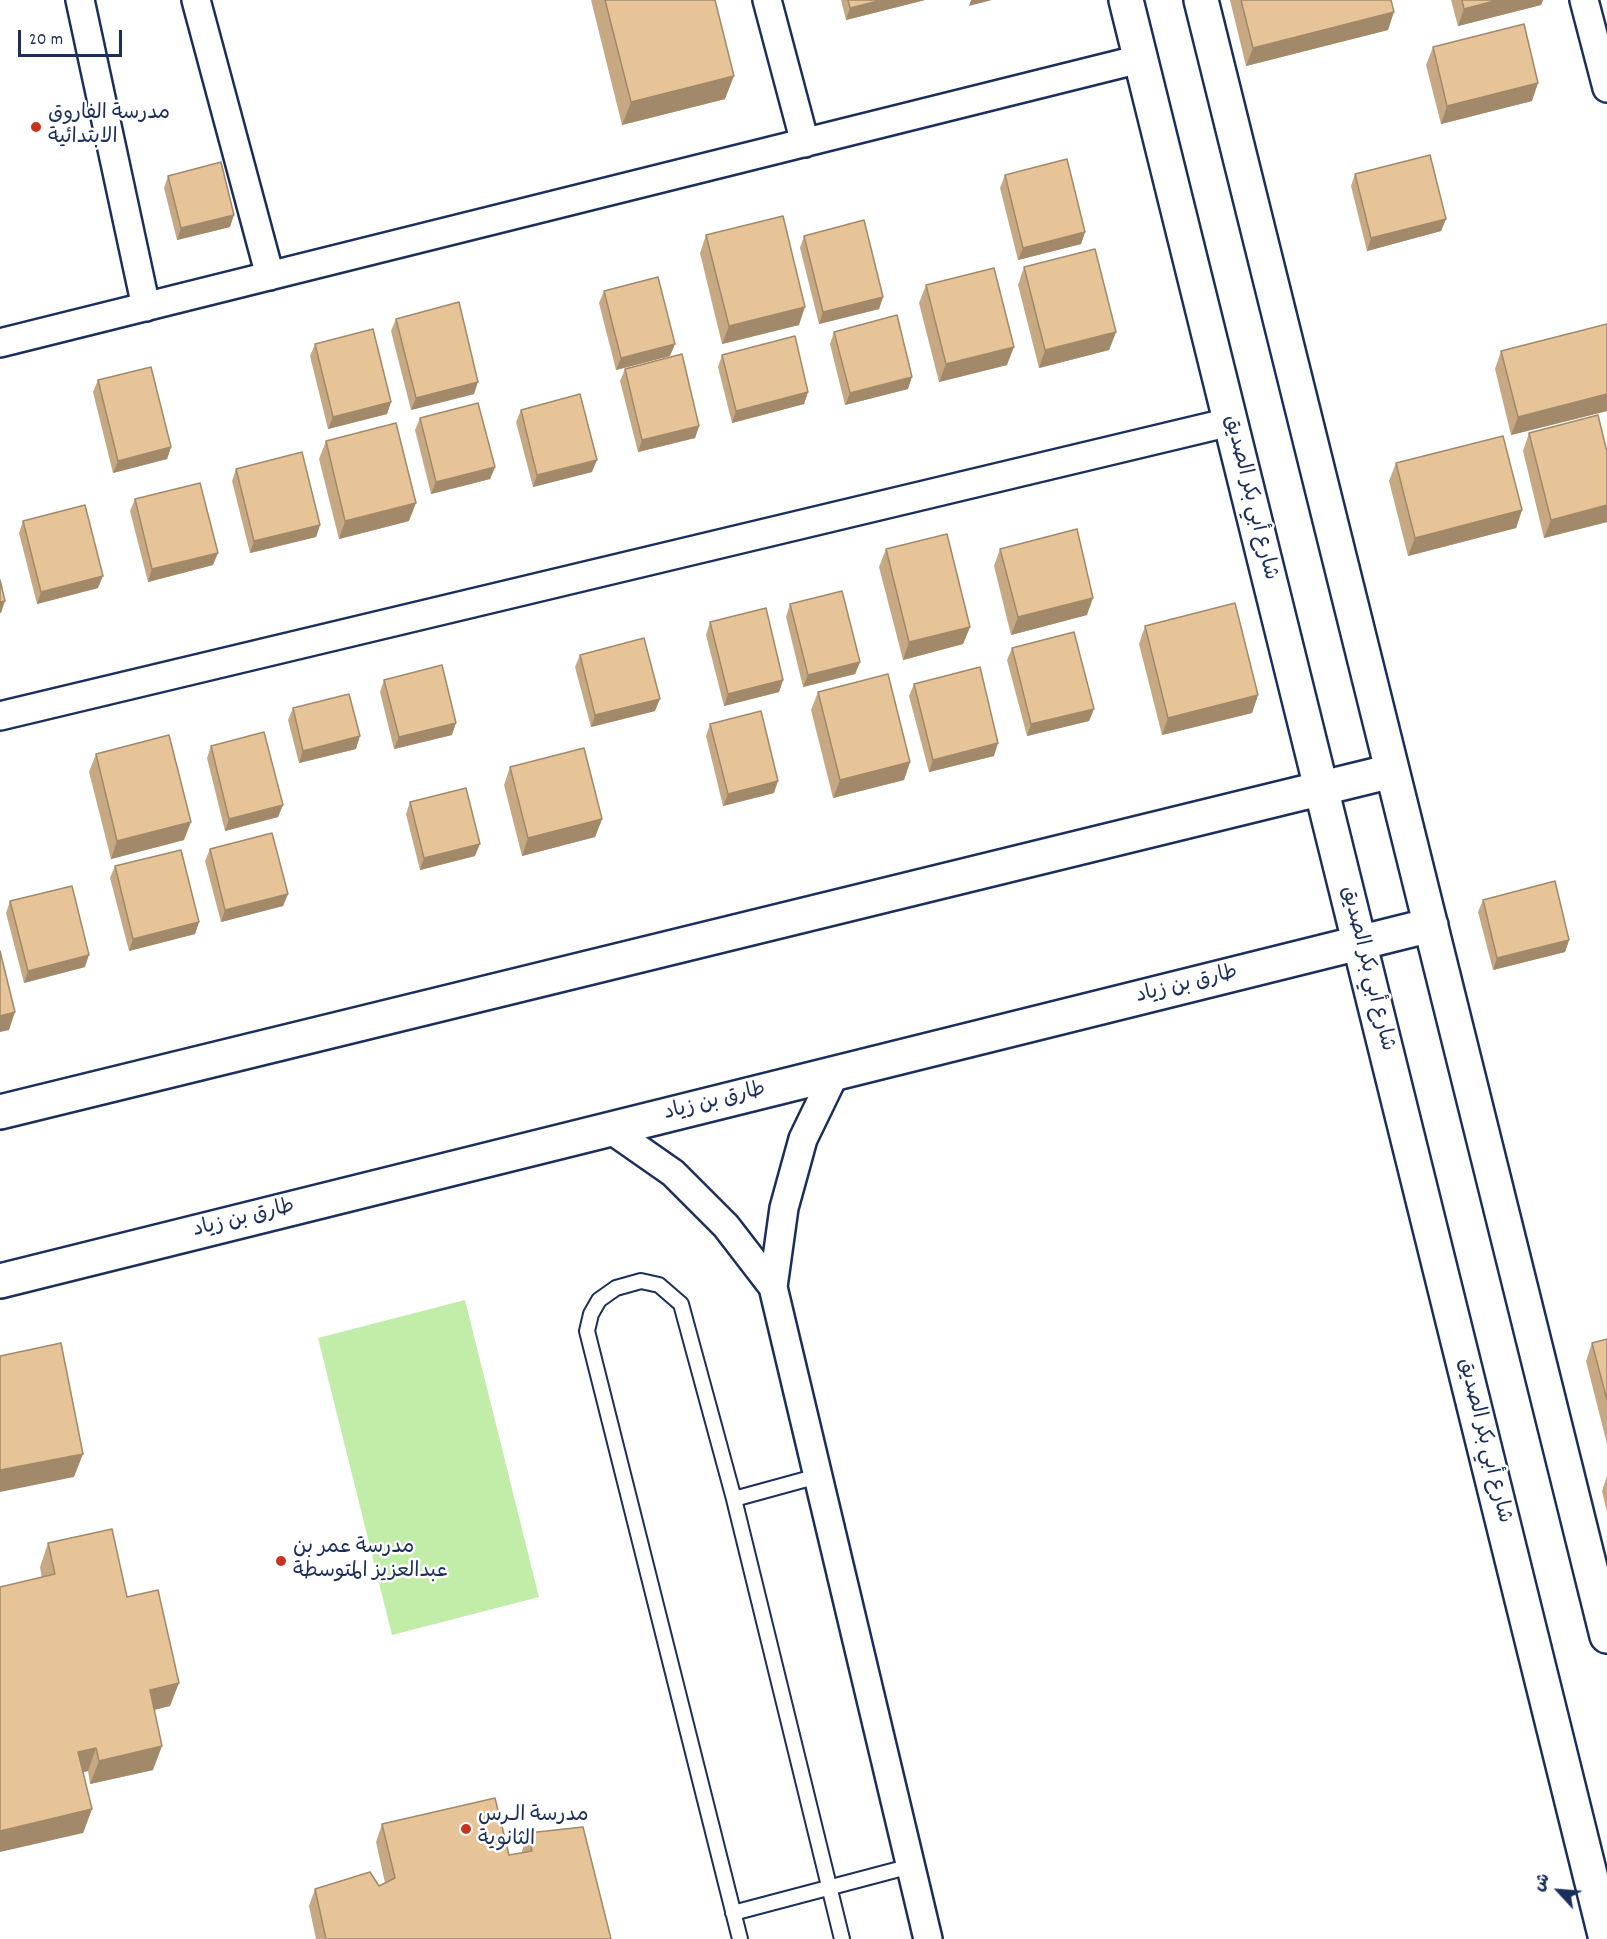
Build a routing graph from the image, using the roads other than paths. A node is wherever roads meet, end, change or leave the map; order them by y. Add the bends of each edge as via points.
1 (80, 0) edge
2 (196, 0) edge
3 (768, 0) edge
4 (1126, 0) edge
5 (1201, 0) edge
6 (1584, 0) edge
7 (1140, 59) junction
8 (1607, 88) edge
9 (805, 143) junction
10 (270, 276) junction
11 (146, 307) junction
12 (0, 343) edge
13 (1230, 422) junction
14 (0, 717) edge
15 (1392, 771) junction
16 (1321, 787) junction
17 (1431, 926) junction
18 (1360, 943) junction
19 (835, 1073) junction
20 (0, 1112) edge
21 (610, 1129) junction
22 (0, 1281) edge
23 (773, 1287) junction
24 (818, 1476) junction
25 (734, 1499) junction
26 (1607, 1634) edge
27 (911, 1866) junction
28 (830, 1887) junction
29 (733, 1913) junction
30 (740, 1939) edge
31 (842, 1939) edge
32 (928, 1939) edge
33 (1606, 1939) edge

1 - 11 street
2 - 10 street
3 - 9 street
4 - 7 street, شارع أبي بكر الصديق
5 - 15 street
6 - 8 street
7 - 9 street
7 - 13 street, شارع أبي بكر الصديق
9 - 10 street
10 - 11 street
11 - 12 street
13 - 14 street
13 - 16 street, شارع أبي بكر الصديق
15 - 16 street
15 - 17 street
16 - 18 street, شارع أبي بكر الصديق
16 - 20 street
17 - 18 street, طارق بن زياد
17 - 26 street
18 - 19 street, طارق بن زياد
18 - 33 street, شارع أبي بكر الصديق
19 - 21 street, طارق بن زياد
19 - 23 street via 803,1138 784,1208
21 - 22 street, طارق بن زياد
21 - 23 street via 674,1173 726,1226
23 - 24 street
24 - 25 lane
24 - 27 street
25 - 28 lane
25 - 29 lane via 681,1304 659,1285 641,1281 616,1288 599,1300 587,1332
27 - 28 lane
27 - 32 street
28 - 29 lane
28 - 31 lane
29 - 30 lane

